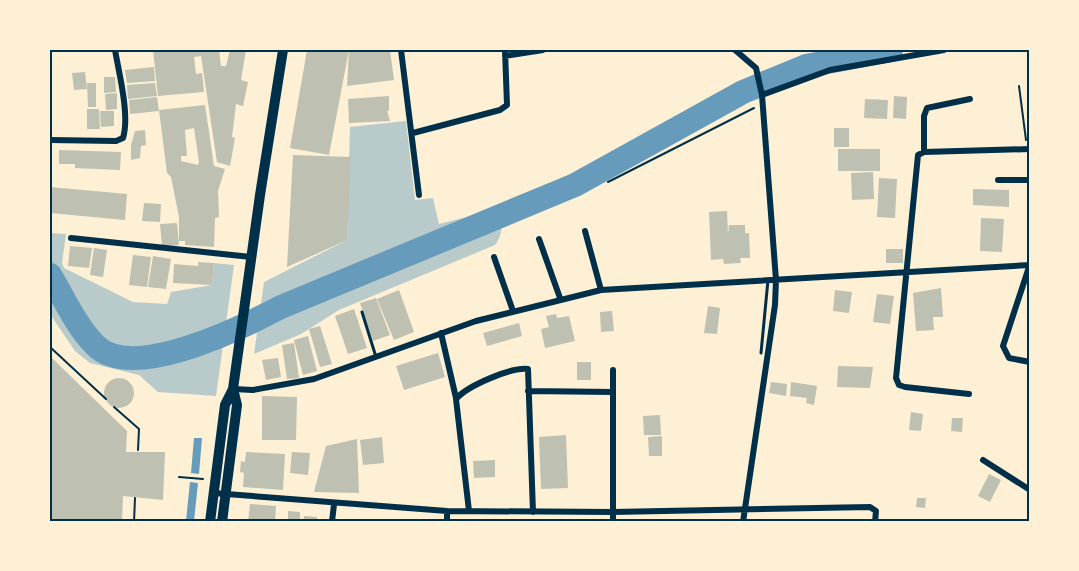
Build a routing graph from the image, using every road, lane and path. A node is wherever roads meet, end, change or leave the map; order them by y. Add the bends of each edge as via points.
1 (115, 50) edge
2 (284, 50) edge
3 (401, 50) edge
4 (543, 50) edge
5 (735, 50) edge
6 (944, 50) edge
7 (505, 52) edge
8 (1019, 86) dead end
9 (762, 94) junction
10 (970, 99) dead end
11 (762, 104) junction
12 (413, 133) junction
13 (50, 140) edge
14 (1028, 149) edge
15 (924, 152) junction
16 (998, 180) dead end
17 (1029, 180) edge
18 (608, 182) dead end
19 (420, 195) dead end
20 (585, 231) dead end
21 (71, 237) dead end
22 (539, 239) dead end
23 (251, 257) junction
24 (494, 257) dead end
25 (1029, 264) edge
26 (908, 271) junction
27 (772, 280) junction
28 (601, 290) junction
29 (560, 298) junction
30 (513, 311) junction
31 (362, 312) dead end
32 (441, 333) junction
33 (50, 346) edge
34 (761, 353) dead end
35 (376, 357) junction
36 (1029, 362) edge
37 (613, 370) dead end
38 (233, 389) junction
39 (528, 391) junction
40 (613, 392) junction
41 (969, 394) dead end
42 (456, 398) junction
43 (106, 399) dead end
44 (114, 407) dead end
45 (138, 450) dead end
46 (983, 460) dead end
47 (179, 477) dead end
48 (215, 480) junction
49 (1029, 489) edge
50 (213, 493) junction
51 (225, 494) junction
52 (135, 498) dead end
53 (334, 504) junction
54 (743, 509) junction
55 (447, 511) junction
56 (469, 511) junction
57 (533, 512) junction
58 (613, 512) junction
59 (134, 522) edge
60 (210, 522) edge
61 (222, 522) edge
62 (332, 522) edge
63 (447, 522) edge
64 (613, 522) edge
65 (743, 522) edge
66 (875, 522) edge

1 - 13 street via 123,138
2 - 23 highway
3 - 12 street
4 - 7 street
5 - 9 street via 756,68
6 - 9 street via 830,70
7 - 12 street via 507,105
8 - 14 path
9 - 11 street
10 - 15 street via 927,108
11 - 18 path
11 - 27 street
12 - 19 street
14 - 15 street
15 - 26 street via 918,155
16 - 17 street
20 - 28 street
21 - 23 street
22 - 29 street
23 - 38 highway
24 - 30 street
25 - 26 street
25 - 36 street via 1005,337 1004,353 1009,358
26 - 27 street
26 - 41 street via 897,382 905,387
27 - 28 street
27 - 34 lane
27 - 54 street via 775,304
28 - 29 street
29 - 30 street
30 - 32 street
31 - 35 lane
32 - 35 street
32 - 42 street
33 - 43 path
35 - 38 street via 314,379 253,390
37 - 40 street
38 - 48 highway via 225,405
38 - 51 highway via 237,405
39 - 40 street
39 - 42 street via 528,369 514,369
39 - 57 street
40 - 58 street
42 - 56 street
44 - 45 path via 139,429
46 - 49 street
47 - 48 path
48 - 50 highway
50 - 51 street
50 - 60 highway
51 - 53 street
51 - 61 highway
52 - 59 path
53 - 55 street
53 - 62 street
54 - 58 street
54 - 65 street
54 - 66 street via 870,507 876,511
55 - 56 street
55 - 63 street
56 - 57 street
57 - 58 street
58 - 64 street

